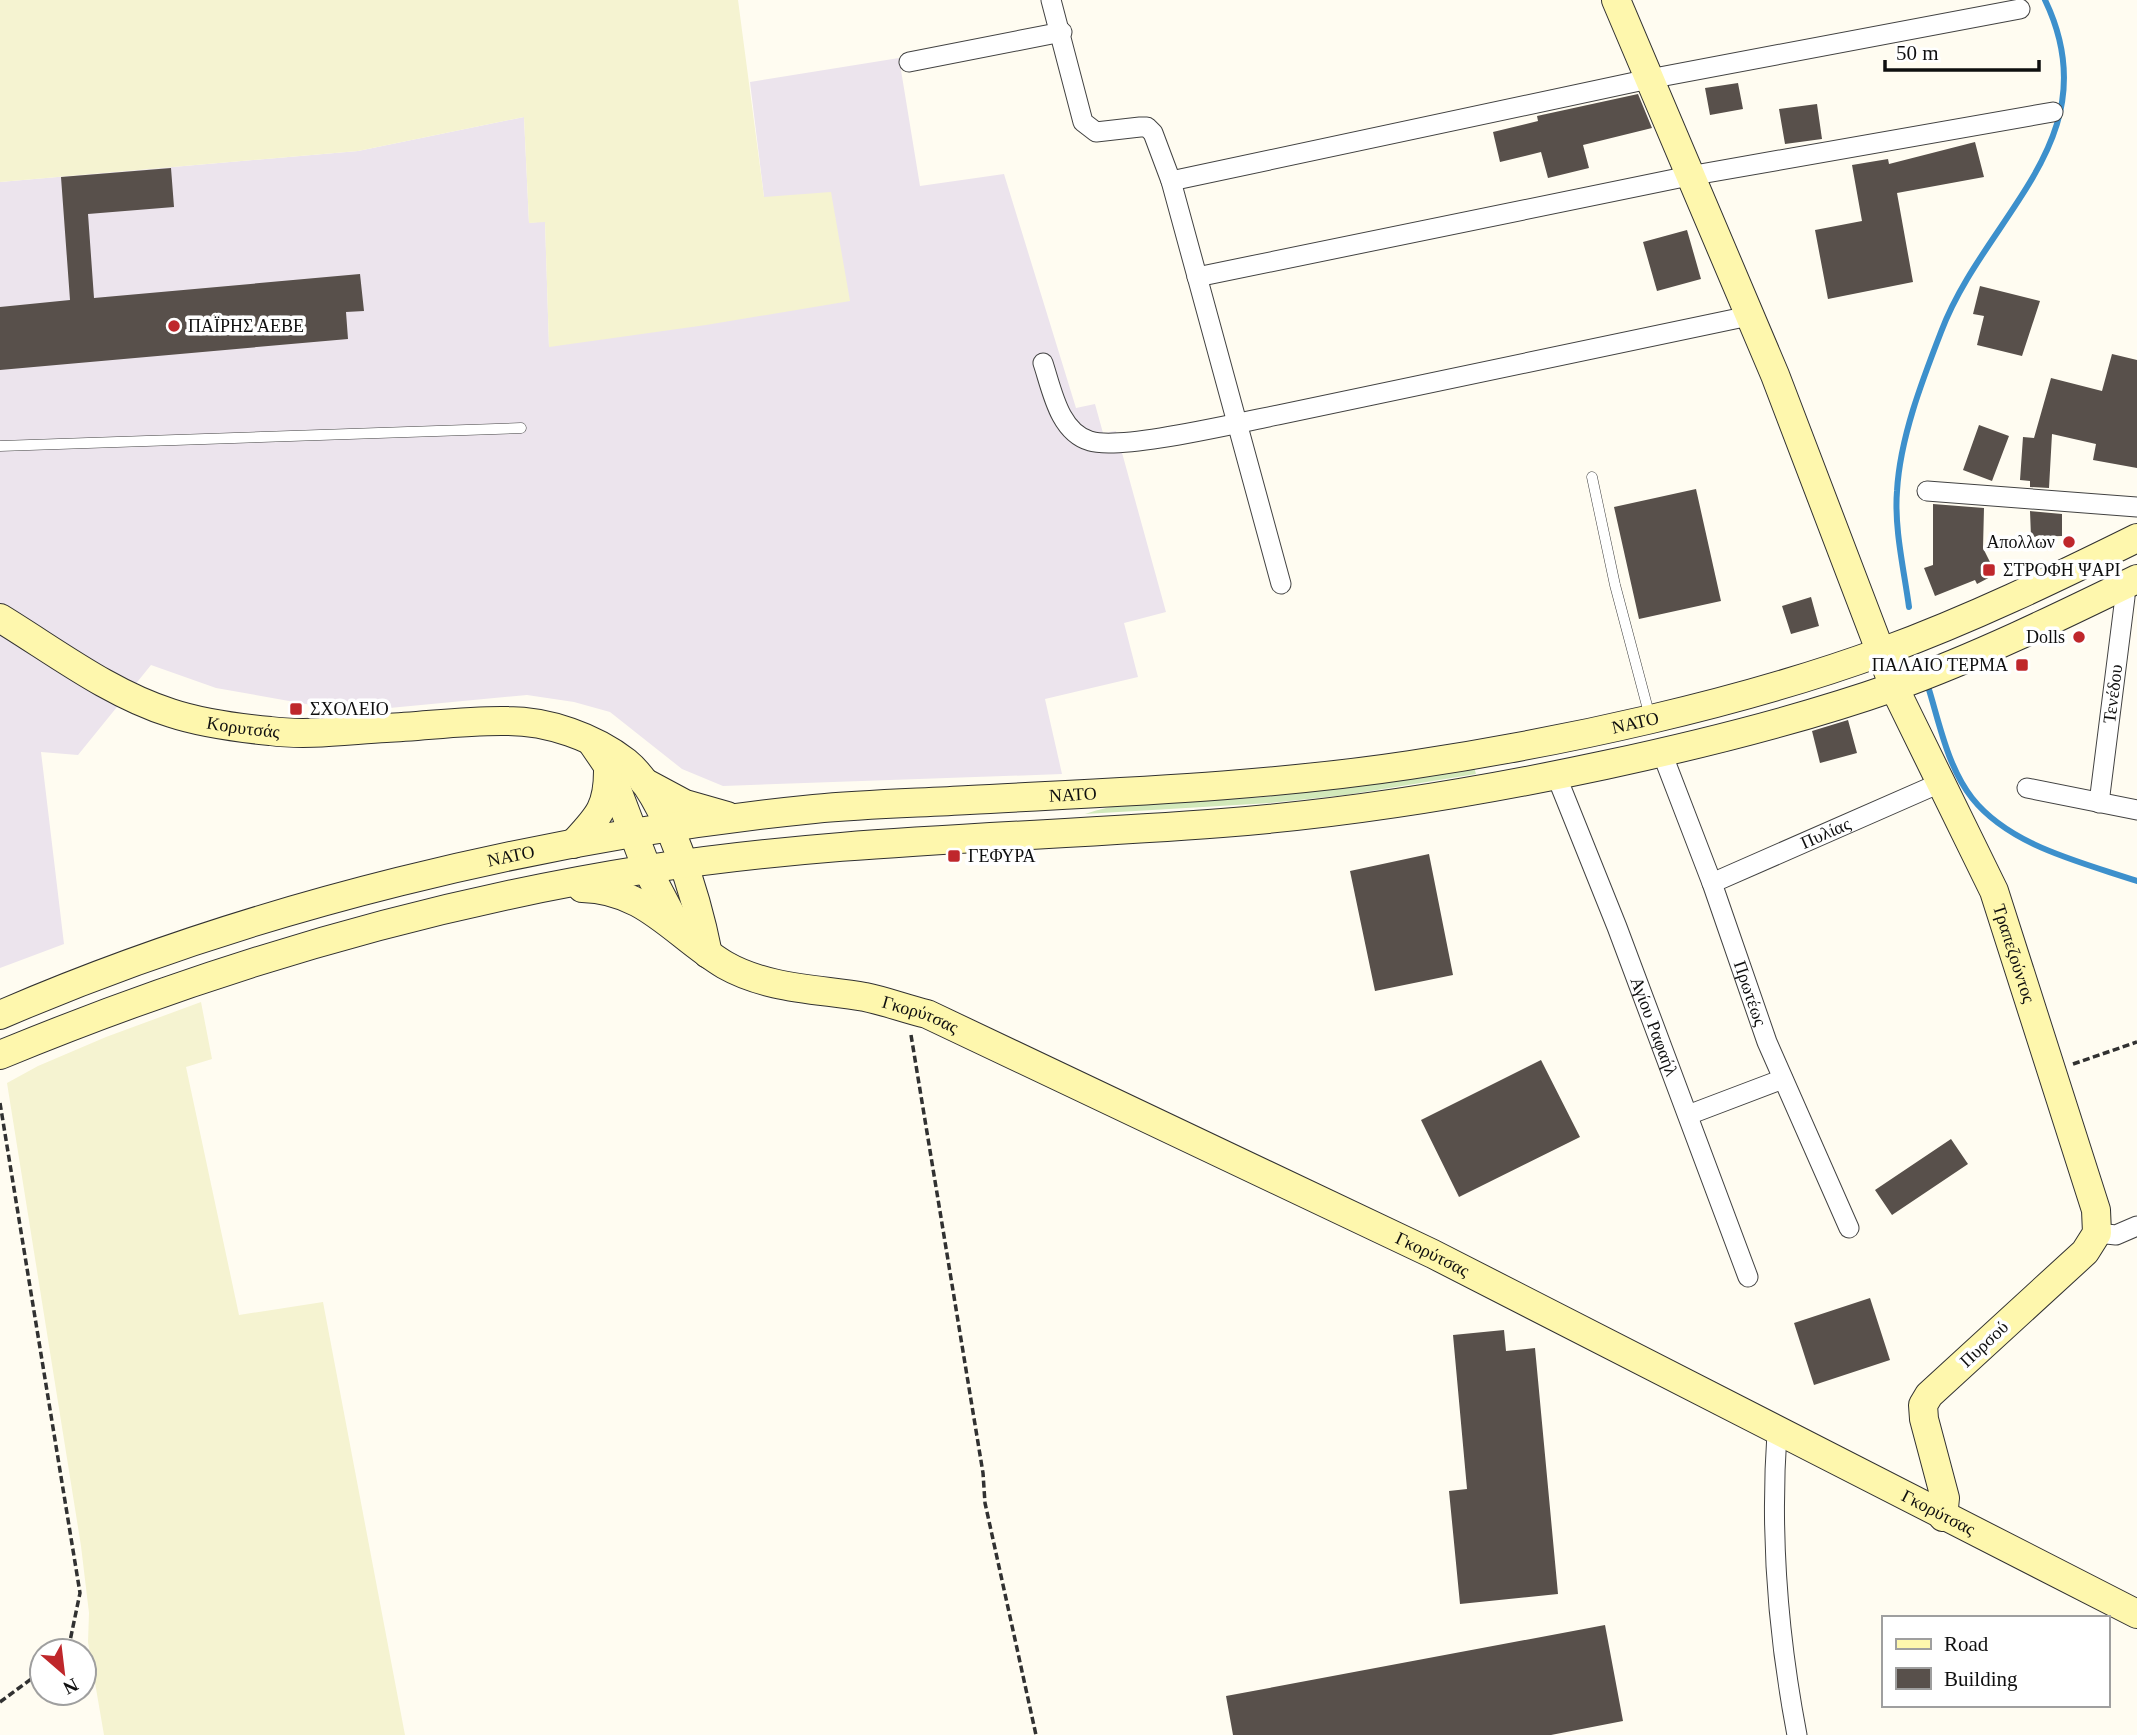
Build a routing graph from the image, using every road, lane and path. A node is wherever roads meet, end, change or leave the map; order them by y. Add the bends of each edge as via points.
1 (1051, 0) edge
2 (1616, 0) edge
3 (2020, 9) dead end
4 (1062, 32) junction
5 (909, 62) dead end
6 (1649, 79) junction
7 (2053, 113) dead end
8 (1689, 176) junction
9 (1171, 181) junction
10 (1197, 277) junction
11 (1749, 316) junction
12 (1043, 363) dead end
13 (1237, 423) junction
14 (521, 428) dead end
15 (0, 446) edge
16 (1592, 477) dead end
17 (1927, 491) dead end
18 (2137, 507) edge
19 (2137, 538) edge
20 (2130, 583) edge
21 (1281, 584) dead end
22 (0, 618) edge
23 (1881, 652) junction
24 (1894, 687) junction
25 (1650, 718) junction
26 (591, 741) junction
27 (1662, 753) junction
28 (608, 766) junction
29 (1556, 775) junction
30 (644, 782) junction
31 (1940, 783) junction
32 (2027, 788) dead end
33 (2099, 803) junction
34 (2137, 810) edge
35 (737, 819) junction
36 (669, 828) junction
37 (633, 833) junction
38 (573, 844) junction
39 (740, 856) junction
40 (681, 864) junction
41 (647, 869) junction
42 (1712, 883) junction
43 (540, 887) junction
44 (690, 925) junction
45 (906, 1009) junction
46 (0, 1015) edge
47 (2137, 1042) edge
48 (0, 1055) edge
49 (2052, 1071) junction
50 (1783, 1079) junction
51 (0, 1103) edge
52 (1688, 1115) junction
53 (2137, 1226) edge
54 (1849, 1228) dead end
55 (2097, 1233) junction
56 (1748, 1277) dead end
57 (1777, 1433) junction
58 (1943, 1517) junction
59 (2137, 1614) edge
60 (71, 1637) edge
61 (28, 1681) edge
62 (0, 1702) edge
63 (1036, 1735) edge
64 (1797, 1735) edge

1 - 4 street
2 - 6 main road, Τραπεζούντος
3 - 6 street
4 - 5 street
4 - 9 street via 1083,122 1096,132 1150,129
6 - 8 main road, Τραπεζούντος
6 - 9 street
7 - 8 street
8 - 10 street
8 - 11 main road, Τραπεζούντος
9 - 10 street
10 - 13 street
11 - 13 street
11 - 23 main road, Τραπεζούντος
12 - 13 street via 1058,409 1070,428 1089,441 1112,443
13 - 21 street
14 - 15 lane
16 - 25 lane
17 - 18 street
19 - 23 main road, ΝΑΤΟ via 1954,624
20 - 24 main road, ΝΑΤΟ via 1971,657
20 - 33 street, Τενέδου via 2124,597
22 - 26 main road, Κορυτσάς via 96,677 172,713 272,732 510,720 561,728
23 - 24 main road, Τραπεζούντος
23 - 25 main road, ΝΑΤΟ via 1803,678
24 - 27 main road, ΝΑΤΟ via 1792,720
24 - 31 main road, Τραπεζούντος
25 - 35 main road, ΝΑΤΟ via 1412,765 1310,777 1212,787 817,809
26 - 28 main road
26 - 30 main road, Κορυτσάς via 626,762
27 - 29 main road, ΝΑΤΟ
27 - 42 street, Πρωτέως
28 - 37 main road
28 - 38 main road via 608,798
29 - 39 main road, ΝΑΤΟ via 1418,801 1294,816 819,846
29 - 52 street, Αγίου Ραφαήλ
30 - 35 main road via 685,804
30 - 36 main road
31 - 42 street, Πυλίας
31 - 49 main road, Τραπεζούντος via 2004,916
32 - 33 street
33 - 34 street
35 - 36 main road, ΝΑΤΟ
36 - 37 main road, ΝΑΤΟ
36 - 40 main road
37 - 38 main road, ΝΑΤΟ
37 - 41 main road
38 - 46 main road, ΝΑΤΟ via 344,897 206,938
39 - 40 main road, ΝΑΤΟ
39 - 44 main road via 714,874
40 - 41 main road, ΝΑΤΟ
40 - 44 main road
41 - 43 main road, ΝΑΤΟ
41 - 44 main road
42 - 50 street, Πρωτέως
43 - 44 main road via 607,888
43 - 48 main road, ΝΑΤΟ via 353,933 221,972
44 - 45 main road, Γκορύτσας via 708,954 750,977
45 - 57 main road, Γκορύτσας via 927,1014 1433,1254
45 - 63 path via 985,1503
47 - 49 path
49 - 55 main road, Τραπεζούντος via 2096,1210
50 - 52 street
50 - 54 street, Πρωτέως
51 - 60 path via 80,1593
52 - 56 street, Αγίου Ραφαήλ
53 - 55 street via 2116,1235
55 - 58 main road, Πυρσού via 2085,1252 1923,1405 1945,1498
57 - 58 main road, Γκορύτσας
57 - 64 street via 1773,1487 1780,1621
58 - 59 main road, Γκορύτσας
61 - 62 path

